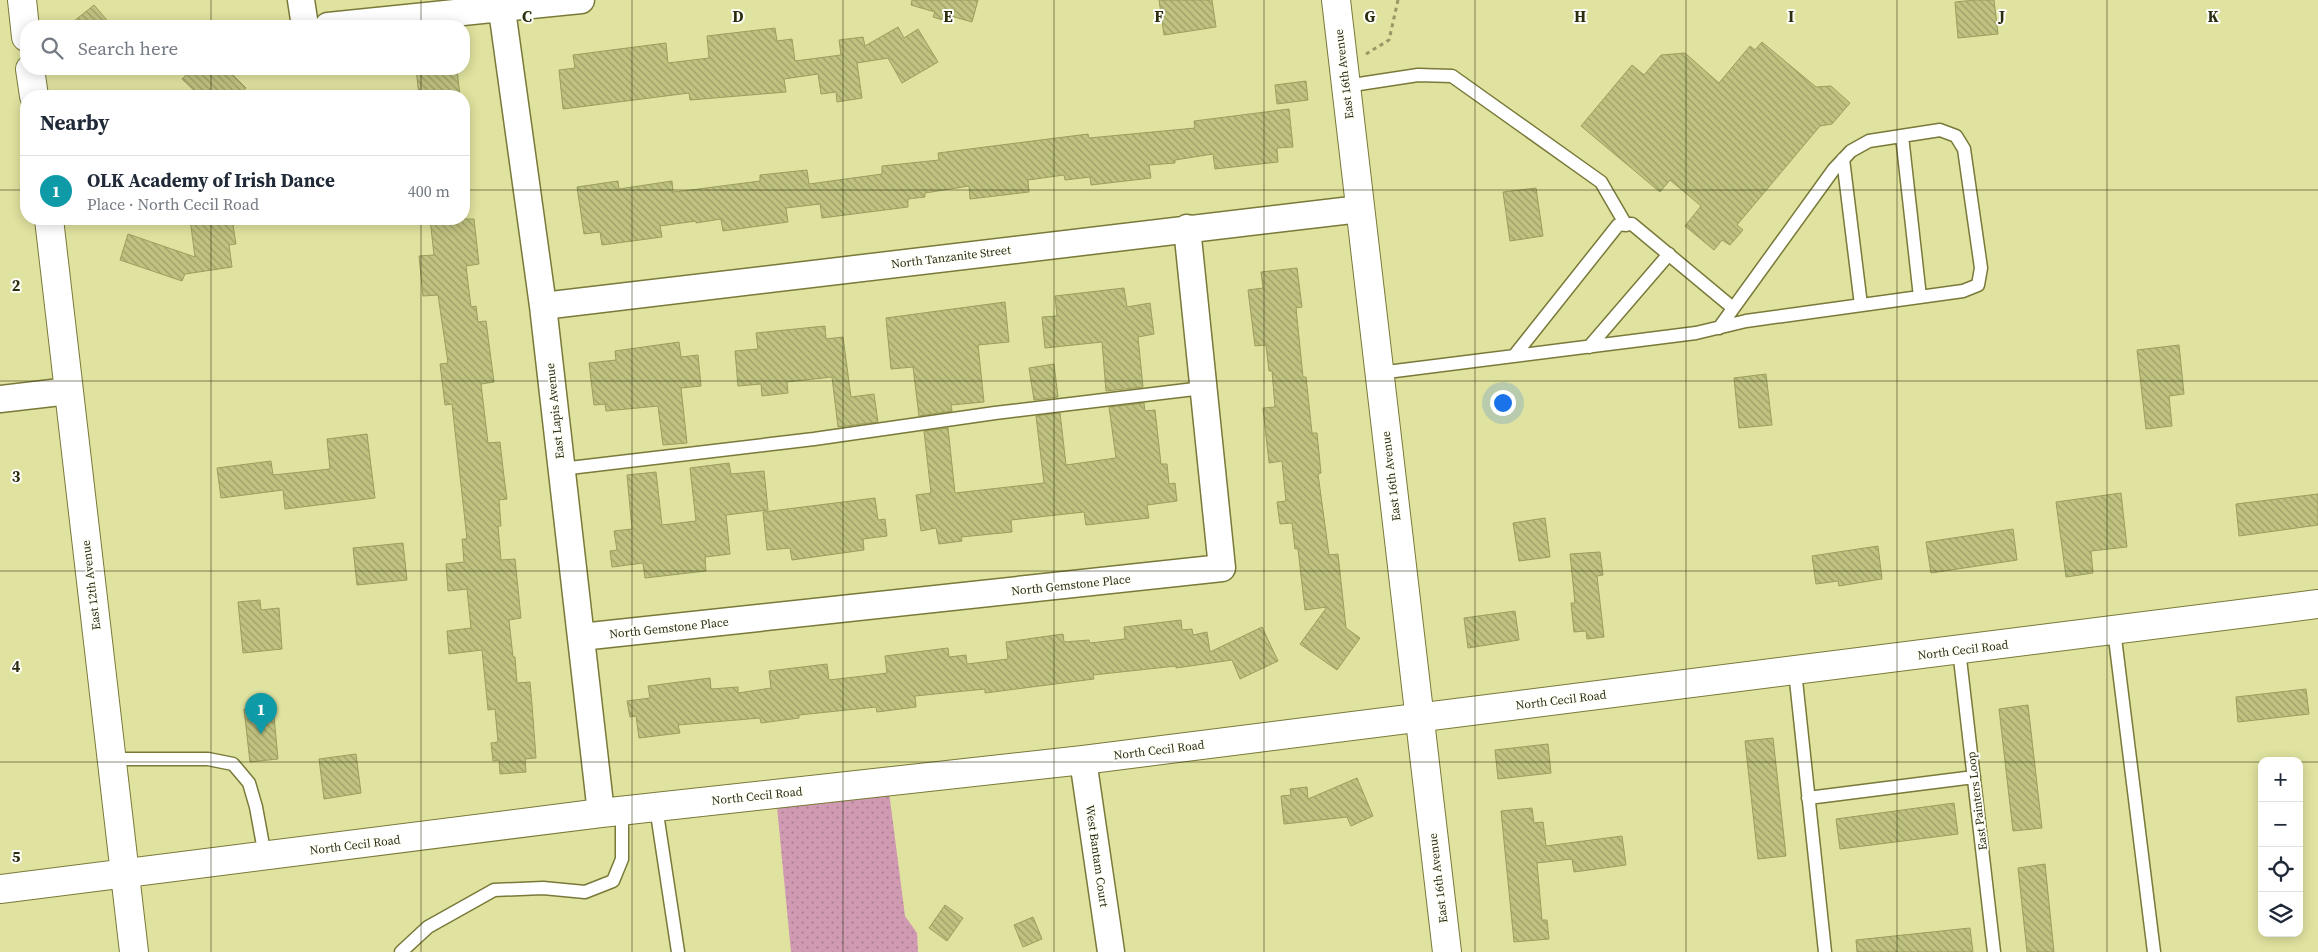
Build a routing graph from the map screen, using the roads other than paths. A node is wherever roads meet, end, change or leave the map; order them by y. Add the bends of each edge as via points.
1 (22, 0) edge
2 (301, 0) edge
3 (581, 0) edge
4 (1336, 0) edge
5 (502, 10) junction
6 (24, 20) edge
7 (304, 20) edge
8 (393, 20) edge
9 (31, 75) edge
10 (1345, 77) junction
11 (33, 90) edge
12 (1902, 136) junction
13 (1843, 159) junction
14 (1360, 209) junction
15 (1626, 224) junction
16 (50, 225) edge
17 (1187, 228) junction
18 (1668, 254) junction
19 (1920, 297) junction
20 (1861, 305) junction
21 (543, 306) junction
22 (1733, 308) junction
23 (1719, 328) junction
24 (1589, 347) junction
25 (1514, 356) junction
26 (1379, 373) junction
27 (1203, 388) junction
28 (69, 391) junction
29 (0, 399) edge
30 (561, 469) junction
31 (2318, 604) edge
32 (2114, 630) junction
33 (581, 637) junction
34 (1959, 650) junction
35 (1795, 671) junction
36 (1420, 717) junction
37 (111, 759) junction
38 (1083, 760) junction
39 (1974, 777) junction
40 (1808, 798) junction
41 (656, 807) junction
42 (611, 812) junction
43 (265, 856) junction
44 (125, 874) junction
45 (0, 889) edge
46 (134, 952) edge
47 (402, 952) edge
48 (678, 952) edge
49 (1111, 952) edge
50 (1447, 952) edge
51 (1825, 952) edge
52 (1994, 952) edge
53 (2154, 952) edge

1 - 6 street
2 - 7 street
3 - 5 street
4 - 10 street, East 16th Avenue
5 - 8 street
5 - 21 street, East Lapis Avenue
9 - 11 street
10 - 14 street, East 16th Avenue
10 - 15 lane via 1452,76 1601,182
12 - 13 lane via 1869,141
12 - 19 lane
12 - 19 lane via 1940,130 1956,136 1964,149 1981,268 1978,285 1963,291
13 - 20 lane
13 - 22 lane
14 - 17 street, North Tanzanite Street
14 - 26 street, East 16th Avenue
15 - 18 lane via 1632,224
15 - 25 lane via 1618,224 1610,233
16 - 28 street, East 12th Avenue
17 - 21 street, North Tanzanite Street
17 - 27 street, North Gemstone Place
18 - 22 lane
18 - 24 lane
19 - 20 lane
20 - 23 lane via 1746,321
21 - 30 street, East Lapis Avenue
22 - 23 lane
23 - 24 lane via 1696,334
24 - 25 lane
25 - 26 lane
26 - 36 street, East 16th Avenue
27 - 30 lane
27 - 33 street, North Gemstone Place via 1222,568
28 - 29 street
28 - 37 street, East 12th Avenue
30 - 33 street, East Lapis Avenue
31 - 32 street, North Cecil Road
32 - 34 street, North Cecil Road
32 - 53 lane
33 - 42 street, East Lapis Avenue
34 - 35 street, North Cecil Road
34 - 39 lane, East Painters Loop
35 - 36 street, North Cecil Road
35 - 40 lane
36 - 38 street, North Cecil Road
36 - 50 street, East 16th Avenue
37 - 43 lane via 208,759 233,764 249,783
37 - 44 street, East 12th Avenue
38 - 41 street, North Cecil Road
38 - 49 street, West Bantam Court
39 - 40 lane
39 - 52 lane, East Painters Loop
40 - 51 lane
41 - 42 street, North Cecil Road
41 - 48 lane
42 - 43 street, North Cecil Road
42 - 47 lane via 622,859 613,881 585,892 543,888 494,890 428,927
43 - 44 street, North Cecil Road
44 - 45 street, North Cecil Road
44 - 46 street, East 12th Avenue

